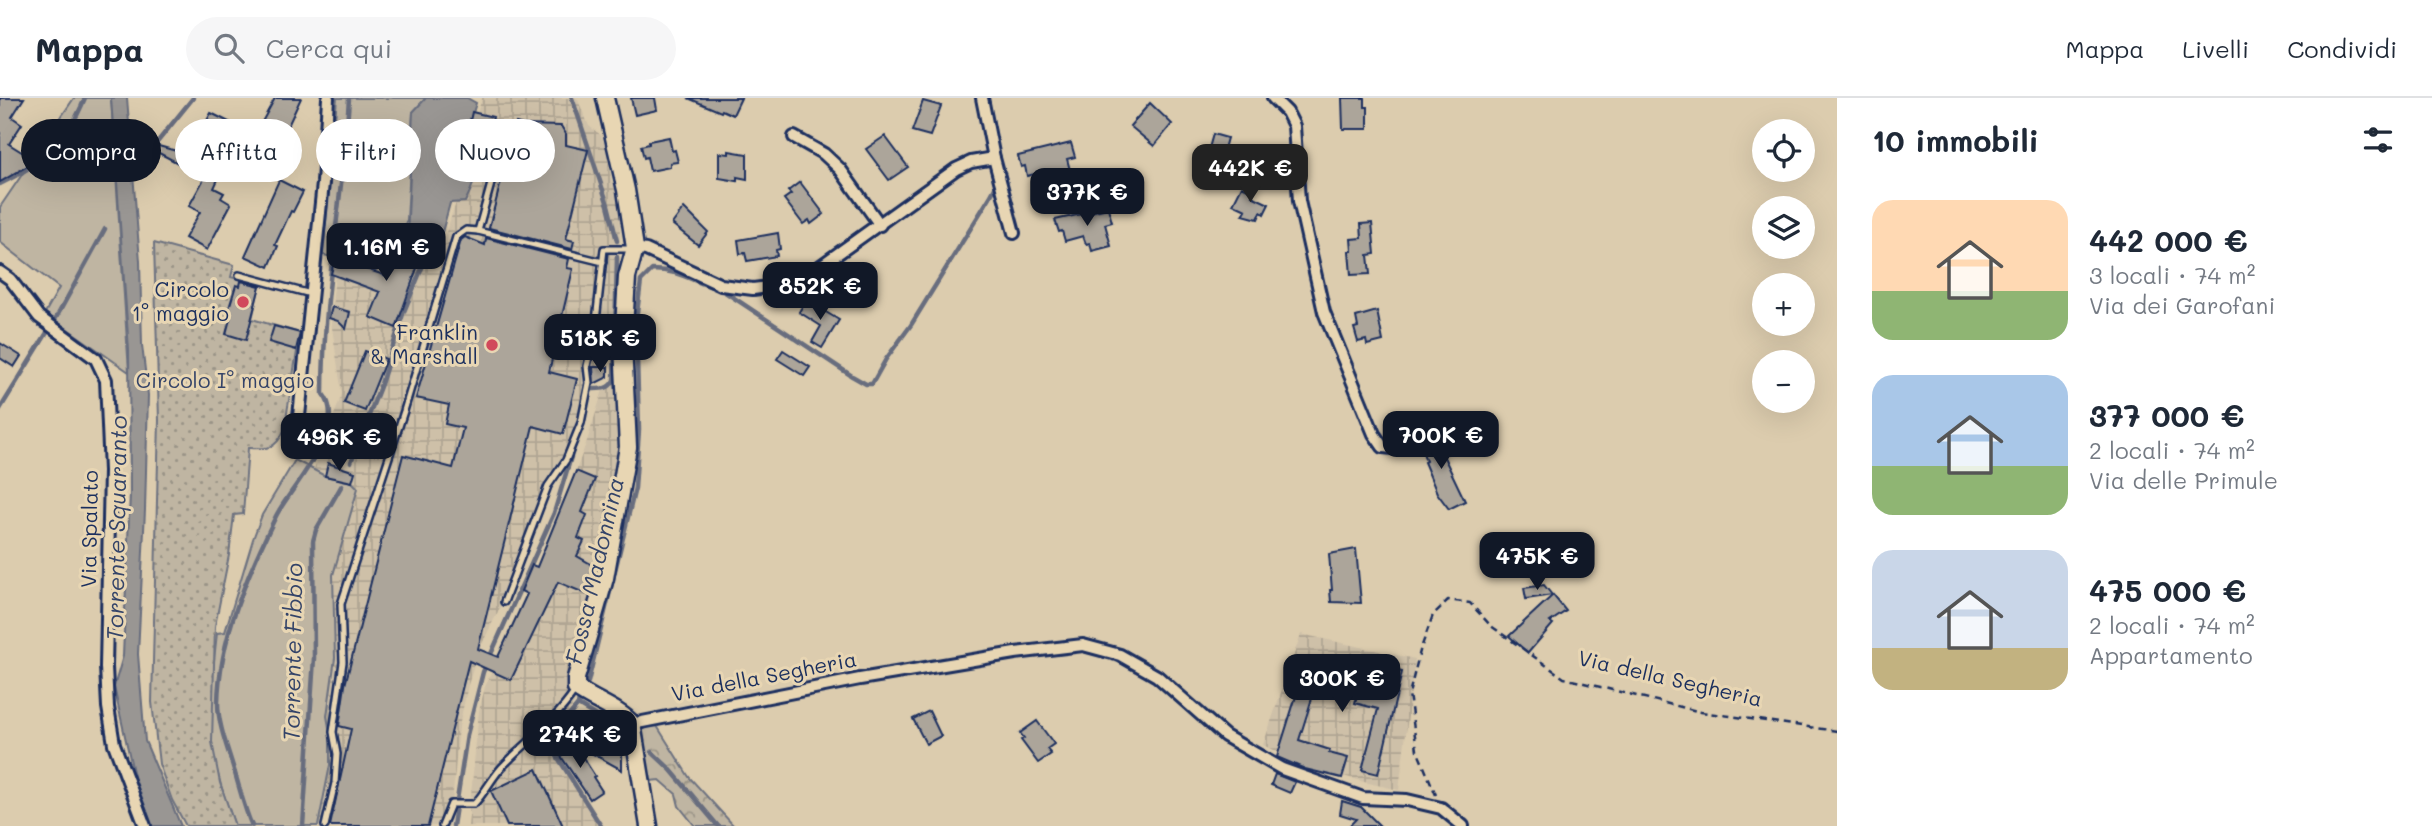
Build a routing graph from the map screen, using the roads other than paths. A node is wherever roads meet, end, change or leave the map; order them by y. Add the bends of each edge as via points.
1 (328, 98) edge
2 (605, 98) edge
3 (982, 98) edge
4 (1273, 98) edge
5 (794, 137) dead end
6 (994, 158) junction
7 (491, 182) edge
8 (880, 225) junction
9 (478, 231) junction
10 (1014, 233) dead end
11 (635, 248) junction
12 (603, 262) junction
13 (0, 272) edge
14 (239, 275) dead end
15 (311, 294) junction
16 (298, 426) dead end
17 (1393, 448) dead end
18 (504, 602) dead end
19 (576, 688) junction
20 (632, 724) junction
21 (145, 826) edge
22 (325, 826) edge
23 (442, 826) edge
24 (649, 826) edge
25 (1463, 826) edge

1 - 15 street
2 - 11 street
3 - 6 street
4 - 17 street via 1294,126 1299,201 1324,312 1374,433 1383,447
5 - 8 street via 840,169
6 - 8 street via 956,169
6 - 10 street
7 - 9 lane
8 - 11 street via 808,275 783,285 753,289 721,285
9 - 12 lane
9 - 22 lane via 466,230 454,241 341,604 343,662 333,732 335,783
11 - 12 lane via 604,249
11 - 19 street via 627,277 623,345 628,447 605,578
12 - 18 lane via 581,423 566,460 548,486
13 - 21 street, Via Spalato via 39,317 96,359 106,380 108,707 114,744
14 - 15 lane
15 - 16 street
19 - 20 street via 624,714
19 - 23 lane via 564,706 503,765 474,804 452,804
20 - 24 street
20 - 25 street, Via della Segheria via 860,679 1083,645 1120,655 1157,676 1225,736 1282,769 1363,798 1407,800 1441,808

